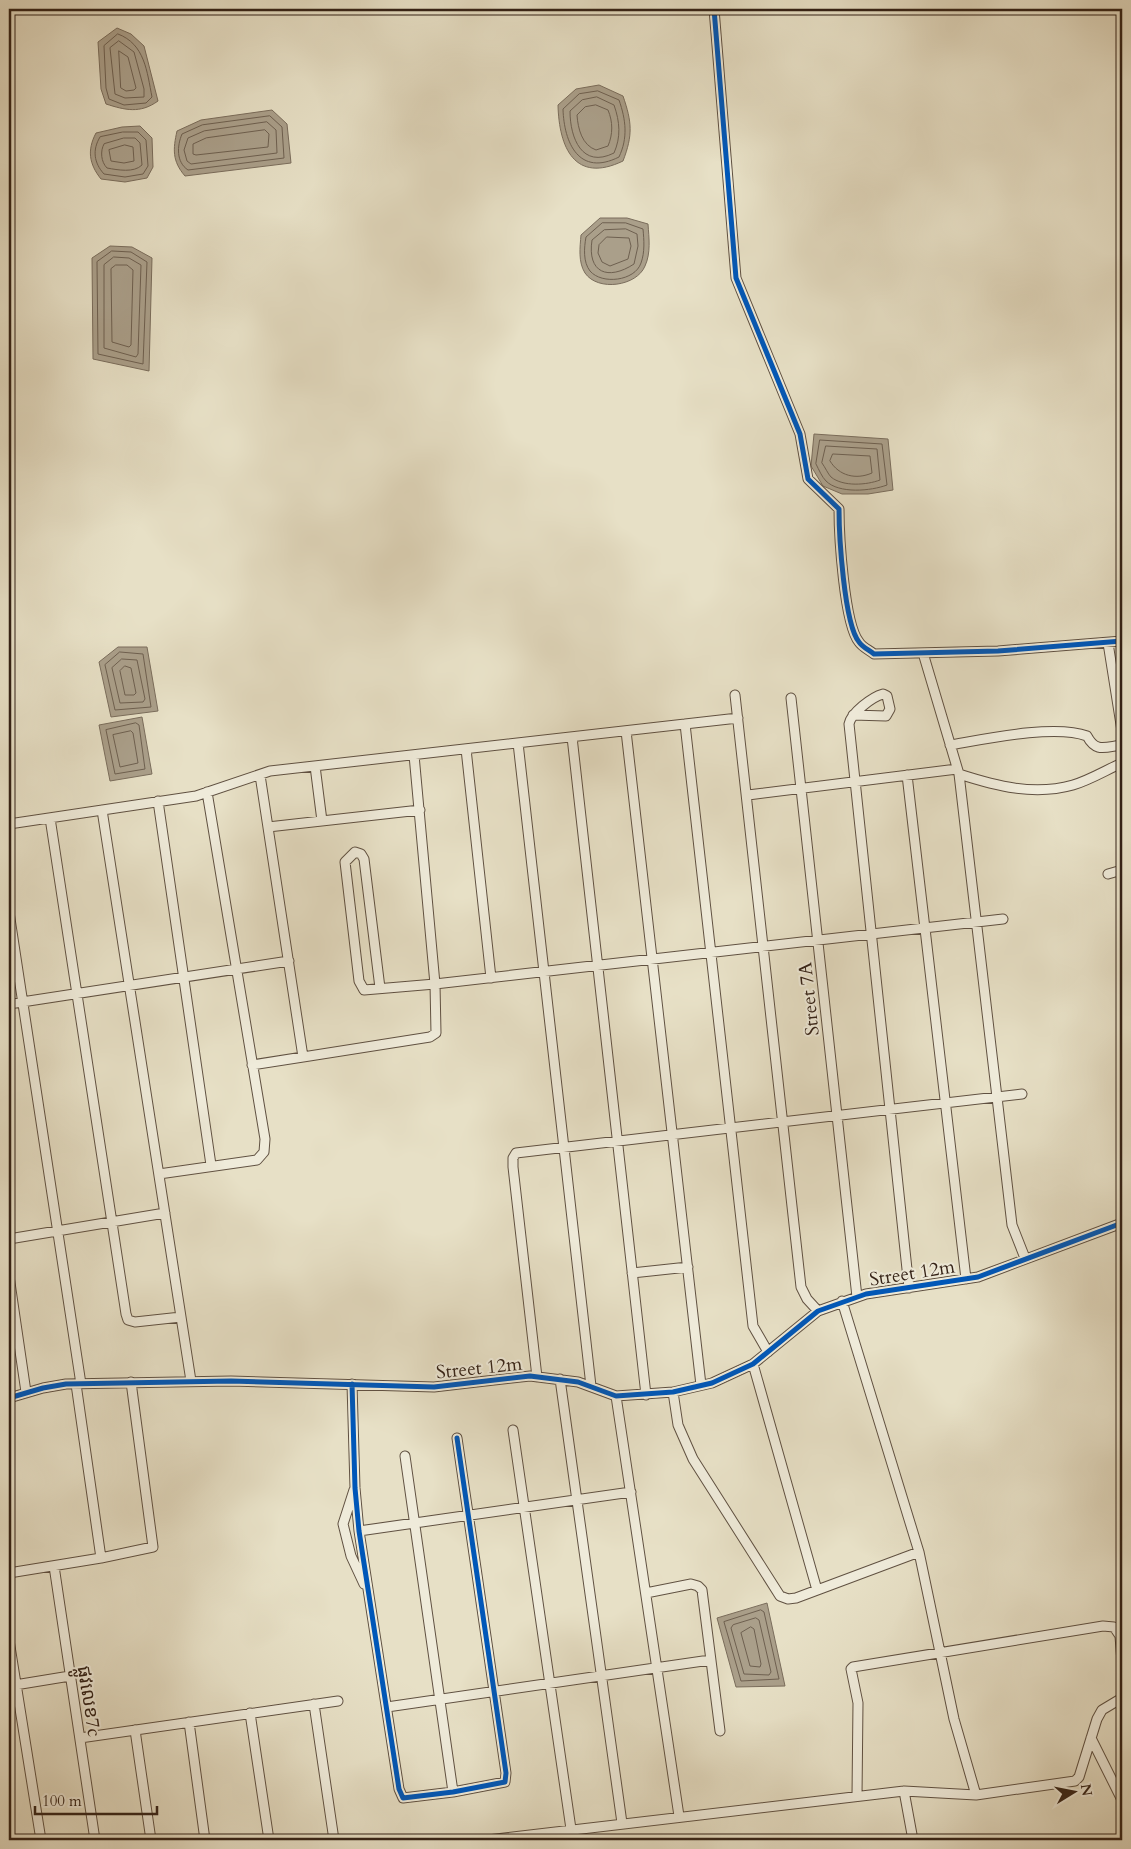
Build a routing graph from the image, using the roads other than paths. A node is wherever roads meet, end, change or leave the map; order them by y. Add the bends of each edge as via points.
1 (714, 9) edge
2 (1122, 641) edge
3 (1108, 643) junction
4 (923, 653) junction
5 (735, 695) dead end
6 (792, 698) dead end
7 (853, 716) dead end
8 (738, 718) junction
9 (685, 724) junction
10 (626, 731) junction
11 (1122, 731) edge
12 (572, 737) junction
13 (518, 743) junction
14 (950, 745) junction
15 (1122, 745) edge
16 (466, 749) junction
17 (414, 755) junction
18 (1122, 763) edge
19 (315, 766) junction
20 (958, 771) junction
21 (260, 775) junction
22 (907, 775) junction
23 (855, 782) junction
24 (801, 788) junction
25 (207, 792) junction
26 (748, 795) junction
27 (158, 801) junction
28 (102, 810) junction
29 (420, 810) junction
30 (50, 818) junction
31 (322, 821) junction
32 (9, 824) edge
33 (268, 827) junction
34 (1122, 870) edge
35 (1108, 874) dead end
36 (9, 912) edge
37 (1004, 919) dead end
38 (976, 922) junction
39 (925, 928) junction
40 (871, 934) junction
41 (818, 940) junction
42 (764, 947) junction
43 (711, 953) junction
44 (652, 960) junction
45 (289, 961) junction
46 (598, 966) junction
47 (236, 969) junction
48 (544, 972) junction
49 (184, 977) junction
50 (492, 978) junction
51 (435, 984) junction
52 (129, 985) junction
53 (380, 988) junction
54 (76, 993) junction
55 (22, 1002) junction
56 (9, 1004) edge
57 (303, 1057) junction
58 (252, 1065) junction
59 (1022, 1094) dead end
60 (997, 1097) junction
61 (945, 1103) junction
62 (890, 1110) junction
63 (837, 1116) junction
64 (783, 1122) junction
65 (731, 1129) junction
66 (673, 1136) junction
67 (618, 1142) junction
68 (564, 1149) junction
69 (211, 1165) junction
70 (159, 1174) junction
71 (165, 1213) junction
72 (110, 1222) junction
73 (1122, 1223) edge
74 (58, 1231) junction
75 (9, 1239) edge
76 (1024, 1258) junction
77 (688, 1267) junction
78 (632, 1274) junction
79 (9, 1276) edge
80 (966, 1279) junction
81 (909, 1288) junction
82 (857, 1296) junction
83 (842, 1302) junction
84 (818, 1311) junction
85 (181, 1317) junction
86 (768, 1352) junction
87 (753, 1364) junction
88 (537, 1377) junction
89 (560, 1379) junction
90 (191, 1381) junction
91 (130, 1382) junction
92 (78, 1384) junction
93 (352, 1384) junction
94 (701, 1385) junction
95 (591, 1386) junction
96 (26, 1392) junction
97 (673, 1392) junction
98 (646, 1395) junction
99 (616, 1396) junction
100 (9, 1398) edge
101 (513, 1430) dead end
102 (457, 1438) dead end
103 (405, 1456) dead end
104 (355, 1488) junction
105 (631, 1492) junction
106 (576, 1500) junction
107 (524, 1507) junction
108 (468, 1516) junction
109 (415, 1523) junction
110 (360, 1530) junction
111 (918, 1552) junction
112 (100, 1558) junction
113 (54, 1566) junction
114 (9, 1573) edge
115 (817, 1590) junction
116 (369, 1593) junction
117 (646, 1593) junction
118 (9, 1640) edge
119 (940, 1652) junction
120 (710, 1660) junction
121 (1122, 1662) edge
122 (657, 1668) junction
123 (70, 1676) junction
124 (602, 1676) junction
125 (550, 1684) junction
126 (12, 1686) edge
127 (494, 1692) junction
128 (440, 1700) junction
129 (338, 1701) dead end
130 (1121, 1701) edge
131 (314, 1704) junction
132 (387, 1708) junction
133 (250, 1714) junction
134 (189, 1722) junction
135 (135, 1730) junction
136 (720, 1731) dead end
137 (80, 1738) junction
138 (1091, 1738) junction
139 (904, 1791) junction
140 (453, 1792) junction
141 (976, 1794) junction
142 (857, 1796) junction
143 (1122, 1800) edge
144 (679, 1816) junction
145 (622, 1823) junction
146 (571, 1830) junction
147 (41, 1840) edge
148 (95, 1840) edge
149 (151, 1840) edge
150 (205, 1840) edge
151 (269, 1840) edge
152 (334, 1840) edge
153 (488, 1840) edge
154 (913, 1840) edge

1 - 4 street via 736,278 800,434 808,479 839,509 839,537 849,611 858,642 874,654
2 - 3 street
3 - 4 street
3 - 11 street
4 - 14 street
5 - 8 street
6 - 24 street, Street 7A
7 - 23 street via 849,724
8 - 9 street
8 - 26 street
9 - 10 street
9 - 43 street
10 - 12 street
10 - 44 street
12 - 13 street
12 - 46 street
13 - 16 street
13 - 48 street
14 - 15 street via 1008,735 1066,732 1086,736 1098,748
14 - 20 street
16 - 17 street
16 - 50 street
17 - 19 street
17 - 29 street
18 - 20 street via 1073,784 1036,791 1006,787
19 - 21 street
19 - 31 street
20 - 22 street
20 - 38 street
21 - 25 street
21 - 33 street
22 - 23 street
22 - 39 street
23 - 24 street
23 - 40 street
24 - 26 street
24 - 41 street, Street 7A
25 - 27 street
25 - 47 street
26 - 42 street
27 - 28 street
27 - 49 street
28 - 30 street
28 - 52 street
29 - 31 street
29 - 51 street
30 - 32 street
30 - 54 street
31 - 33 street
33 - 45 street
34 - 35 street
36 - 55 street
37 - 38 street
38 - 39 street
38 - 60 street
39 - 40 street
39 - 61 street
40 - 41 street
40 - 62 street
41 - 42 street
41 - 63 street, Street 7A
42 - 43 street
42 - 64 street
43 - 44 street
43 - 65 street
44 - 46 street
44 - 66 street
45 - 47 street
45 - 57 street
46 - 48 street
46 - 67 street
47 - 49 street
47 - 58 street
48 - 50 street
48 - 68 street
49 - 52 street
49 - 69 street
50 - 51 street
51 - 53 street
51 - 57 street via 436,1033 430,1037
52 - 54 street
52 - 70 street
53 - 53 street via 364,990 355,963 345,862 355,852 364,859
54 - 55 street
54 - 72 street
55 - 56 street
55 - 74 street
57 - 58 street
58 - 69 street via 265,1139 264,1152 257,1160
59 - 60 street
60 - 61 street
60 - 76 street via 1012,1225
61 - 62 street
61 - 80 street
62 - 63 street
62 - 81 street
63 - 64 street
63 - 82 street, Street 7A
64 - 65 street
64 - 84 street via 802,1288
65 - 66 street
65 - 86 street via 753,1326
66 - 67 street
66 - 77 street
67 - 68 street
67 - 78 street
68 - 88 street via 526,1151 516,1153 513,1158
68 - 95 street
69 - 70 street
70 - 71 street
71 - 72 street
71 - 85 street
72 - 74 street
72 - 85 street via 128,1320
73 - 76 street, Street 12m
74 - 75 street
74 - 92 street
76 - 80 street, Street 12m
77 - 78 street
77 - 94 street
78 - 98 street
79 - 96 street
80 - 81 street, Street 12m
81 - 82 street, Street 12m
82 - 83 street, Street 12m
83 - 84 street, Street 12m
83 - 111 street
84 - 86 street, Street 12m
85 - 90 street
86 - 87 street, Street 12m
87 - 94 street, Street 12m
87 - 115 street
88 - 89 street, Street 12m
88 - 93 street, Street 12m via 434,1387
89 - 95 street, Street 12m
89 - 106 street
90 - 91 street, Street 12m
90 - 93 street, Street 12m
91 - 92 street, Street 12m
91 - 112 street via 153,1548
92 - 96 street, Street 12m
92 - 112 street
93 - 104 street
94 - 97 street, Street 12m
95 - 99 street, Street 12m
96 - 100 street, Street 12m
97 - 98 street, Street 12m
97 - 115 street via 678,1425 693,1459 780,1596 788,1599
98 - 99 street, Street 12m
99 - 105 street
101 - 107 street
102 - 108 street
103 - 109 street
104 - 110 street
104 - 116 street via 343,1524 351,1556
105 - 106 street
105 - 117 street
106 - 107 street
106 - 124 street
107 - 108 street
107 - 125 street
108 - 109 street
108 - 127 street
109 - 110 street
109 - 128 street
110 - 116 street
111 - 115 street
111 - 119 street
112 - 113 street
113 - 114 street
113 - 123 street, ផ្លូវលេខ7c
116 - 132 street
117 - 120 street via 691,1584 702,1590
117 - 122 street
118 - 126 street
119 - 121 street via 1103,1626 1114,1628 1120,1636
119 - 141 street via 954,1719
119 - 142 street via 851,1669 858,1703
120 - 122 street
120 - 136 street
122 - 124 street
122 - 144 street
123 - 126 street
123 - 137 street, ផ្លូវលេខ7c
124 - 125 street
124 - 145 street
125 - 127 street
125 - 146 street
126 - 147 street
127 - 128 street
127 - 140 street via 505,1782
128 - 132 street
128 - 140 street
129 - 131 street
130 - 138 street via 1102,1710
131 - 133 street
131 - 152 street
132 - 140 street via 398,1789 403,1798
133 - 134 street
133 - 151 street
134 - 135 street
134 - 150 street
135 - 137 street
135 - 149 street
137 - 148 street, ផ្លូវលេខ7c
138 - 141 street via 1075,1782
138 - 143 street
139 - 141 street
139 - 142 street
139 - 154 street
142 - 144 street
144 - 145 street
145 - 146 street
146 - 153 street

